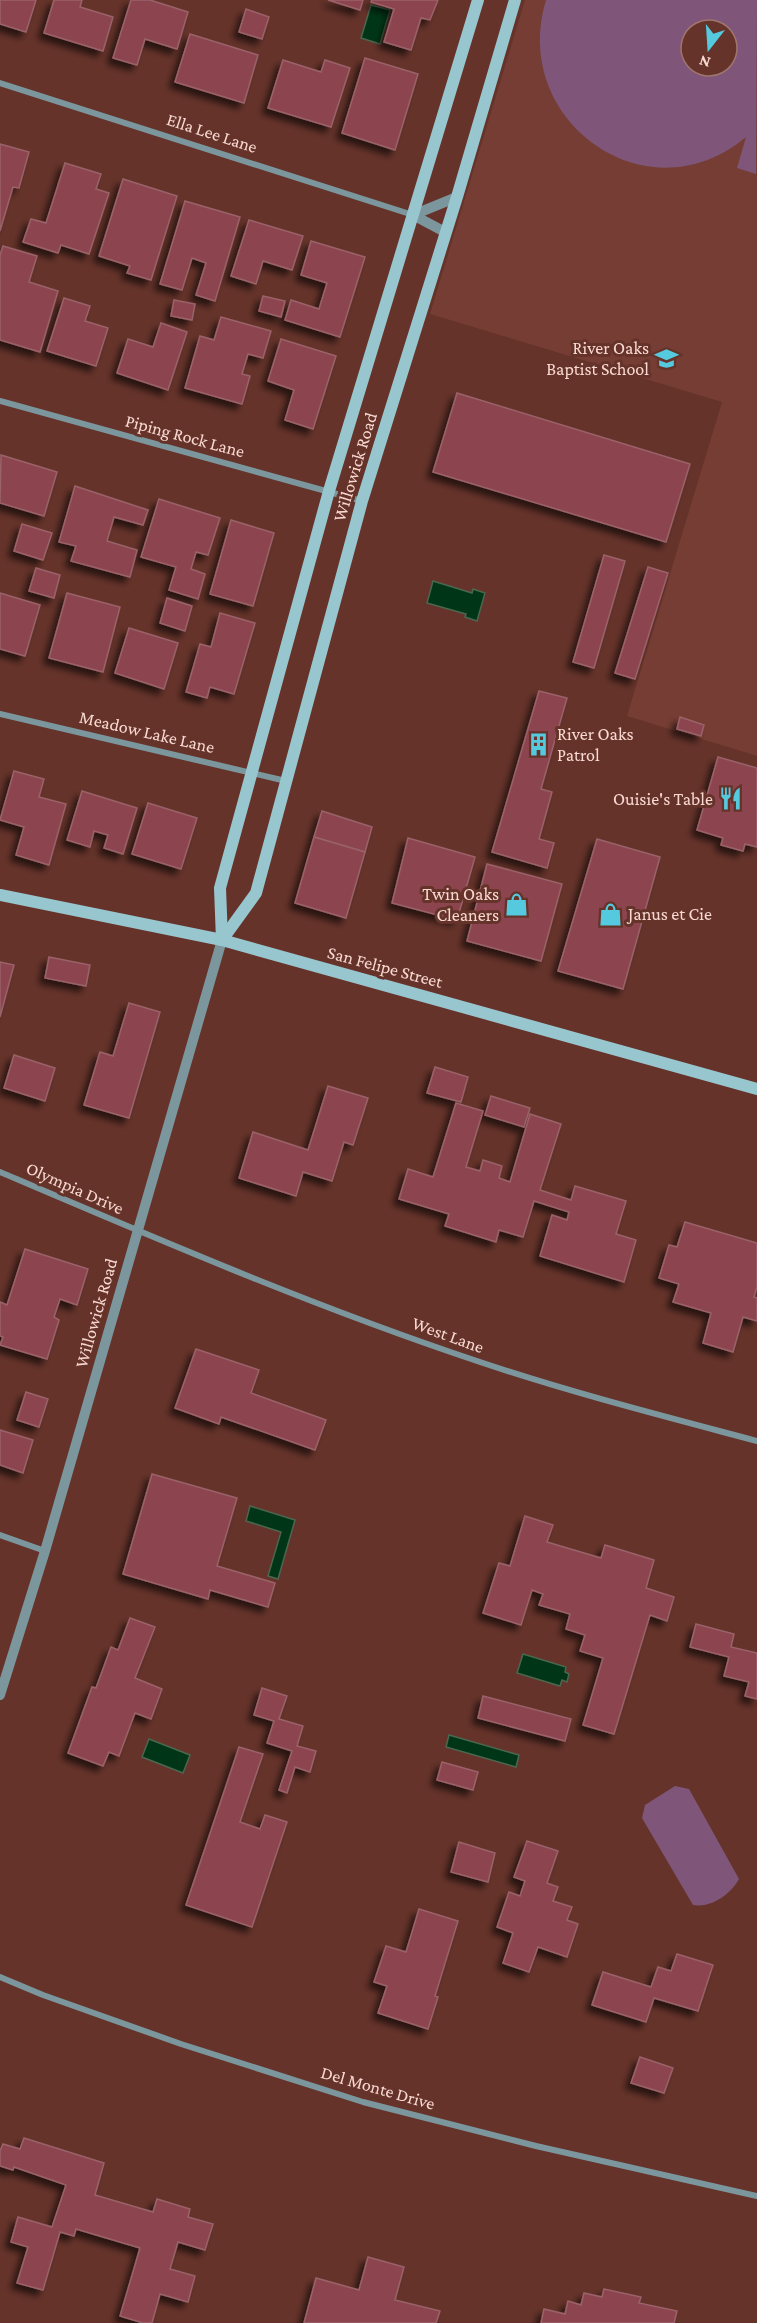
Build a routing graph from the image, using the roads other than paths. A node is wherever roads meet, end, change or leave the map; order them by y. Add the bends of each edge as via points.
1 (478, 0) edge
2 (515, 0) edge
3 (0, 83) edge
4 (457, 197) junction
5 (413, 215) junction
6 (446, 232) junction
7 (0, 401) edge
8 (329, 491) junction
9 (363, 501) junction
10 (0, 714) edge
11 (252, 772) junction
12 (286, 781) junction
13 (0, 895) edge
14 (222, 939) junction
15 (757, 1089) edge
16 (0, 1172) edge
17 (138, 1232) junction
18 (757, 1441) edge
19 (0, 1535) edge
20 (45, 1551) junction
21 (0, 1695) edge
22 (0, 1977) edge
23 (757, 2196) edge

1 - 5 main road, Willowick Road
2 - 4 main road, Willowick Road
3 - 5 street, Ella Lee Lane
4 - 5 street
4 - 6 main road, Willowick Road
5 - 6 street, Ella Lee Lane
5 - 8 main road, Willowick Road
6 - 9 main road, Willowick Road
7 - 8 street, Piping Rock Lane
8 - 9 street, Piping Rock Lane
8 - 11 main road, Willowick Road
9 - 12 main road, Willowick Road
10 - 11 street, Meadow Lake Lane
11 - 12 street, Meadow Lake Lane
11 - 14 main road, Willowick Road via 220,888
12 - 14 main road, Willowick Road via 256,893
13 - 14 main road, San Felipe Street
14 - 15 main road, San Felipe Street
14 - 17 street, Willowick Road
16 - 17 street, Olympia Drive
17 - 18 street, West Lane via 478,1362
17 - 20 street, Willowick Road
19 - 20 street
20 - 21 street, Willowick Road
22 - 23 street, Del Monte Drive via 181,2044 363,2102

